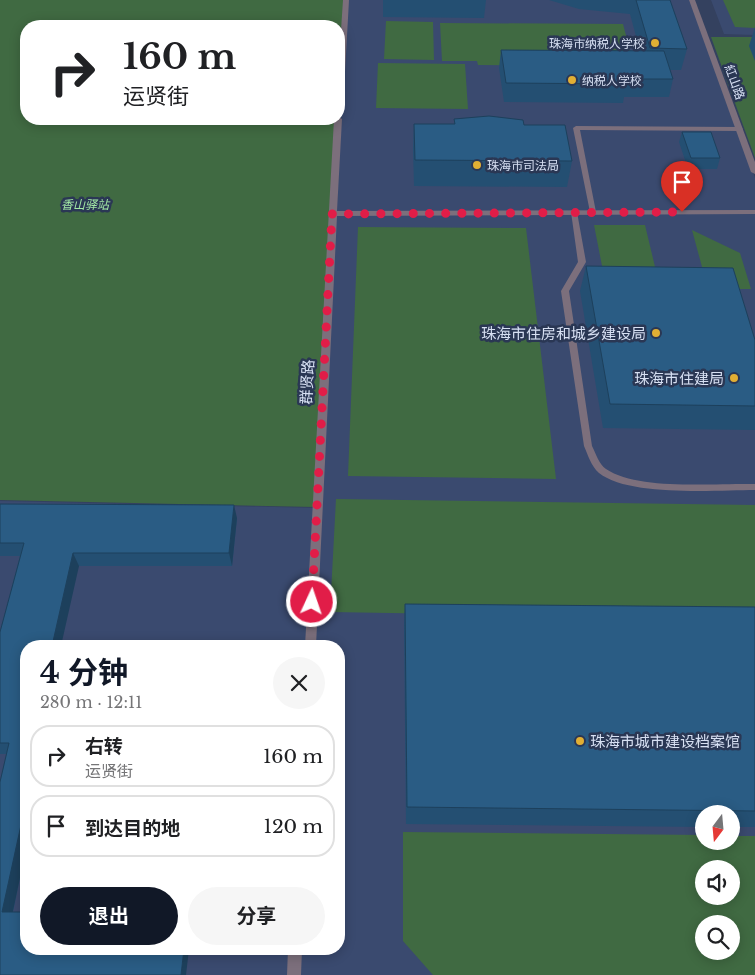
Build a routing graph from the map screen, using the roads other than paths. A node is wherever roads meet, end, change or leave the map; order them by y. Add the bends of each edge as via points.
1 (346, 0) edge
2 (692, 0) edge
3 (345, 20) edge
4 (338, 125) edge
5 (740, 129) junction
6 (755, 172) edge
7 (574, 212) junction
8 (593, 212) junction
9 (755, 212) edge
10 (332, 214) junction
11 (755, 487) edge
12 (310, 640) edge
13 (295, 955) edge
14 (294, 975) edge

1 - 3 street
2 - 5 street, 紅山路
4 - 10 street, 群贤路
5 - 6 street, 紅山路
5 - 8 lane via 576,128
7 - 8 street
7 - 10 street
7 - 11 lane via 582,262 565,291 588,446 593,459 603,471 640,485
8 - 9 street
10 - 12 street, 群贤路
13 - 14 street

